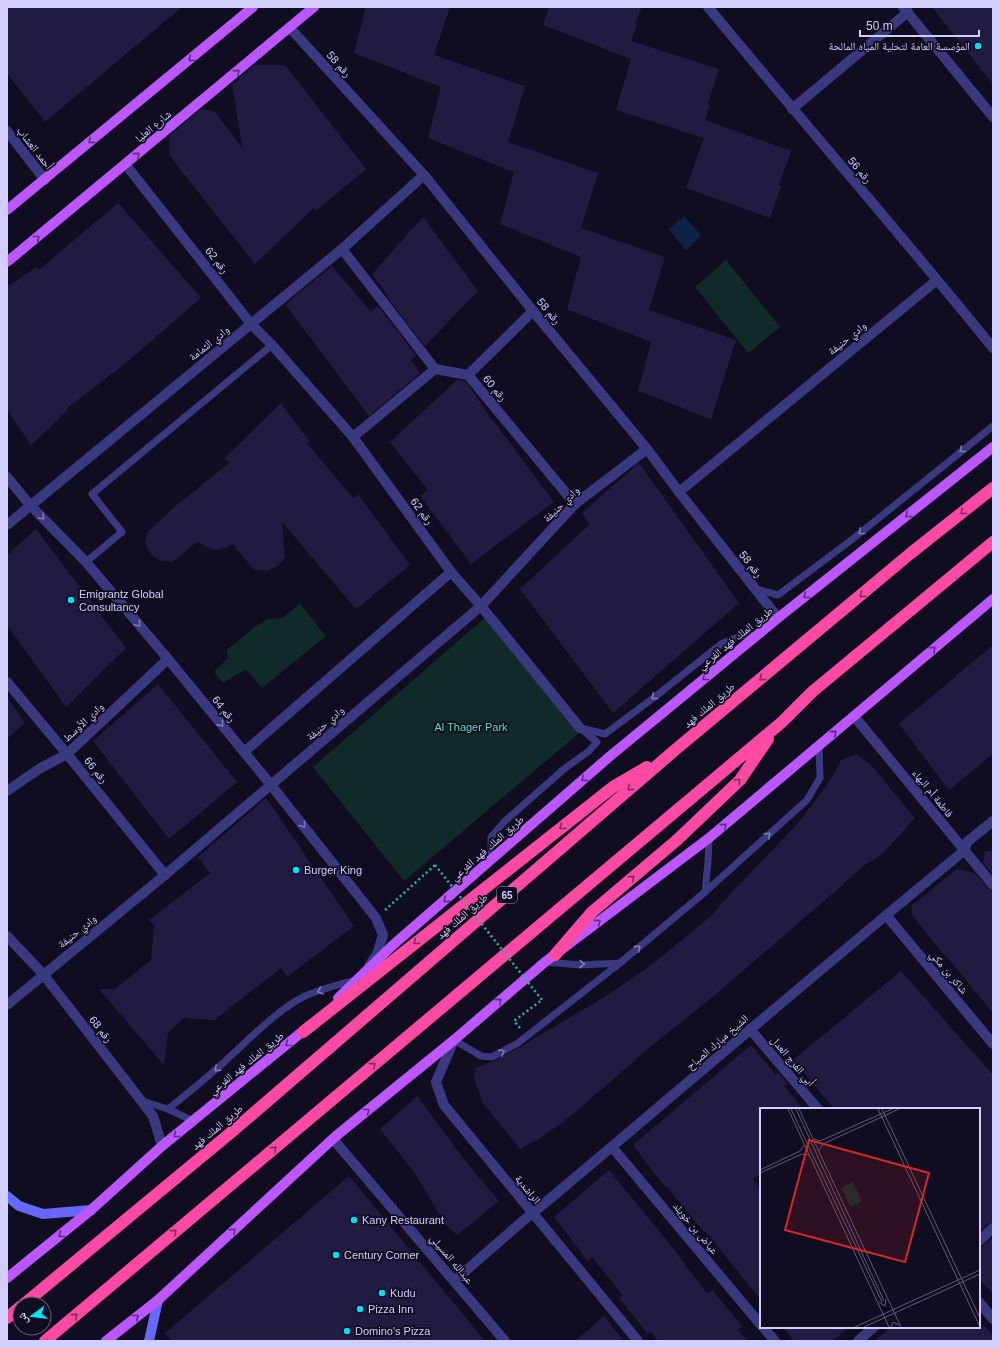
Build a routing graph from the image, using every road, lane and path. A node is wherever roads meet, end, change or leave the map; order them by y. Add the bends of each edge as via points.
1 (314, 7) edge
2 (708, 7) edge
3 (250, 8) edge
4 (905, 10) edge
5 (290, 28) junction
6 (792, 109) junction
7 (993, 117) edge
8 (7, 131) edge
9 (126, 165) junction
10 (424, 176) junction
11 (45, 180) junction
12 (7, 210) edge
13 (342, 248) junction
14 (7, 262) edge
15 (937, 280) junction
16 (533, 311) junction
17 (251, 324) junction
18 (272, 345) junction
19 (993, 348) edge
20 (435, 369) junction
21 (468, 375) junction
22 (993, 426) edge
23 (353, 437) junction
24 (993, 447) edge
25 (648, 449) junction
26 (7, 477) edge
27 (993, 488) edge
28 (679, 492) junction
29 (575, 504) junction
30 (30, 505) junction
31 (7, 525) edge
32 (993, 542) edge
33 (86, 562) junction
34 (451, 572) junction
35 (756, 589) junction
36 (993, 599) edge
37 (481, 606) junction
38 (778, 618) junction
39 (757, 636) junction
40 (168, 659) junction
41 (7, 682) edge
42 (854, 716) junction
43 (782, 722) junction
44 (580, 728) junction
45 (819, 745) junction
46 (675, 750) junction
47 (244, 752) junction
48 (67, 754) junction
49 (271, 785) junction
50 (7, 791) edge
51 (993, 821) edge
52 (709, 838) junction
53 (964, 850) junction
54 (491, 860) junction
55 (164, 875) junction
56 (993, 885) edge
57 (705, 892) junction
58 (886, 915) junction
59 (376, 918) junction
60 (7, 936) edge
61 (555, 955) junction
62 (545, 962) junction
63 (620, 963) junction
64 (366, 971) junction
65 (43, 974) junction
66 (357, 980) junction
67 (7, 1005) edge
68 (750, 1029) junction
69 (303, 1032) junction
70 (526, 1036) junction
71 (454, 1040) junction
72 (993, 1044) edge
73 (142, 1101) junction
74 (817, 1108) edge
75 (168, 1109) junction
76 (193, 1121) junction
77 (333, 1138) junction
78 (162, 1146) junction
79 (612, 1147) junction
80 (7, 1196) edge
81 (91, 1210) junction
82 (532, 1213) junction
83 (993, 1228) edge
84 (980, 1240) edge
85 (7, 1278) edge
86 (454, 1281) junction
87 (34, 1296) edge
88 (158, 1300) junction
89 (980, 1303) edge
90 (993, 1319) edge
91 (760, 1324) edge
92 (764, 1328) edge
93 (873, 1328) edge
94 (45, 1341) edge
95 (106, 1341) edge
96 (149, 1341) edge
97 (505, 1341) edge
98 (638, 1341) edge
99 (775, 1341) edge
100 (858, 1341) edge

1 - 5 main road, شارع العليا
2 - 6 street, رقم 56
3 -> 11 main road
4 - 6 street
4 - 7 street
9 -> 5 main road, شارع العليا
5 - 10 street, رقم 58
6 - 15 street, رقم 56
8 - 11 street, أحمد العشاب
14 -> 9 main road, شارع العليا
9 - 17 street, رقم 62
10 - 13 street, وادي الثمامة
10 - 16 street, رقم 58
11 - 12 main road
13 - 17 street, وادي الثمامة
13 - 20 street
15 - 19 street, رقم 56
15 - 28 street, وادي حنيفة
16 - 21 street
16 - 25 street, رقم 58
17 - 18 street, رقم 62
17 - 30 street, وادي الثمامة
18 - 23 street, رقم 62
18 - 33 lane via 92,494 122,532
20 - 21 street, رقم 60
20 - 23 street
21 - 29 street, رقم 60
22 -> 35 lane via 854,538 778,595
23 - 34 street, رقم 62
24 -> 38 main road, طريق الملك فهد الفرعي
25 - 28 street, رقم 58
25 - 29 street, وادي حنيفة
26 - 30 street, رقم 64
27 -> 46 highway, طريق الملك فهد / 65
28 - 35 street, رقم 58
29 - 37 street, وادي حنيفة
30 - 31 street, وادي الثمامة
30 -> 33 street, رقم 64
32 - 43 highway via 812,692
33 -> 40 street, رقم 64
34 - 37 street, رقم 62
34 - 47 street
35 - 38 street, رقم 58
42 -> 36 main road
37 - 44 street, رقم 62
37 - 49 street, وادي حنيفة
38 - 39 main road, طريق الملك فهد الفرعي
39 -> 44 lane via 743,635 721,644 605,734
39 -> 54 main road, طريق الملك فهد الفرعي via 604,761
40 -> 47 street, رقم 64
40 - 48 street, وادي الأوسط
41 - 48 street, رقم 66
45 -> 42 main road
42 - 53 street, فاطمة أم البهاء
61 -> 43 highway via 592,912 677,840 740,780
94 -> 43 highway
44 - 54 lane, رقم 62 via 597,742 505,821 491,837
52 -> 45 main road
57 -> 45 lane via 807,800 820,778
46 -> 69 highway via 613,787
46 -> 87 highway, طريق الملك فهد / 65 via 234,1130
47 - 49 street, رقم 64
48 - 50 street, وادي الأوسط
48 - 55 street, رقم 66
49 - 55 street, وادي حنيفة
49 -> 59 street, رقم 64
51 - 53 street, الشيخ مبارك الصباح via 967,842
52 - 57 lane
61 -> 52 main road
53 - 56 street, فاطمة أم البهاء
53 - 58 street, الشيخ مبارك الصباح
54 -> 64 main road, طريق الملك فهد الفرعي
55 - 65 street, وادي حنيفة
63 -> 57 lane
58 - 68 street, الشيخ مبارك الصباح
58 - 72 street, شاكر بن مكي
59 - 64 street, رقم 64 via 384,935
59 - 70 path, bridge via 435,865 542,1000 514,1021
60 - 65 street, رقم 68
61 - 62 main road
62 -> 63 lane via 581,965
71 -> 62 main road
63 - 70 lane
64 - 66 main road, طريق الملك فهد الفرعي
65 - 67 street, وادي حنيفة
65 - 73 street, رقم 68
66 - 69 main road, طريق الملك فهد الفرعي
66 -> 75 lane via 294,1002
68 - 74 street, أبي الفرج العدل
68 - 79 street, الشيخ مبارك الصباح
69 -> 76 main road, طريق الملك فهد الفرعي
71 -> 70 lane via 481,1056 492,1057
77 -> 71 main road
71 - 82 street, الراشدية via 436,1082 444,1105
73 - 75 lane
73 - 78 street, رقم 68 via 153,1116
75 - 76 lane
76 -> 78 main road, طريق الملك فهد الفرعي
77 - 86 street, عبدالله المسيلي
88 -> 77 main road
78 - 81 main road, طريق الملك فهد الفرعي
79 - 82 street, الشيخ مبارك الصباح
79 - 91 street, عياض بن خويلد
80 - 81 street via 19,1206 43,1214
81 -> 85 main road, طريق الملك فهد الفرعي
82 - 86 street, الشيخ مبارك الصباح
82 - 98 street, الراشدية
83 - 84 street
86 - 97 street, عبدالله المسيلي
95 -> 88 main road
88 - 96 street
89 - 90 street
92 - 99 street
93 - 100 street

